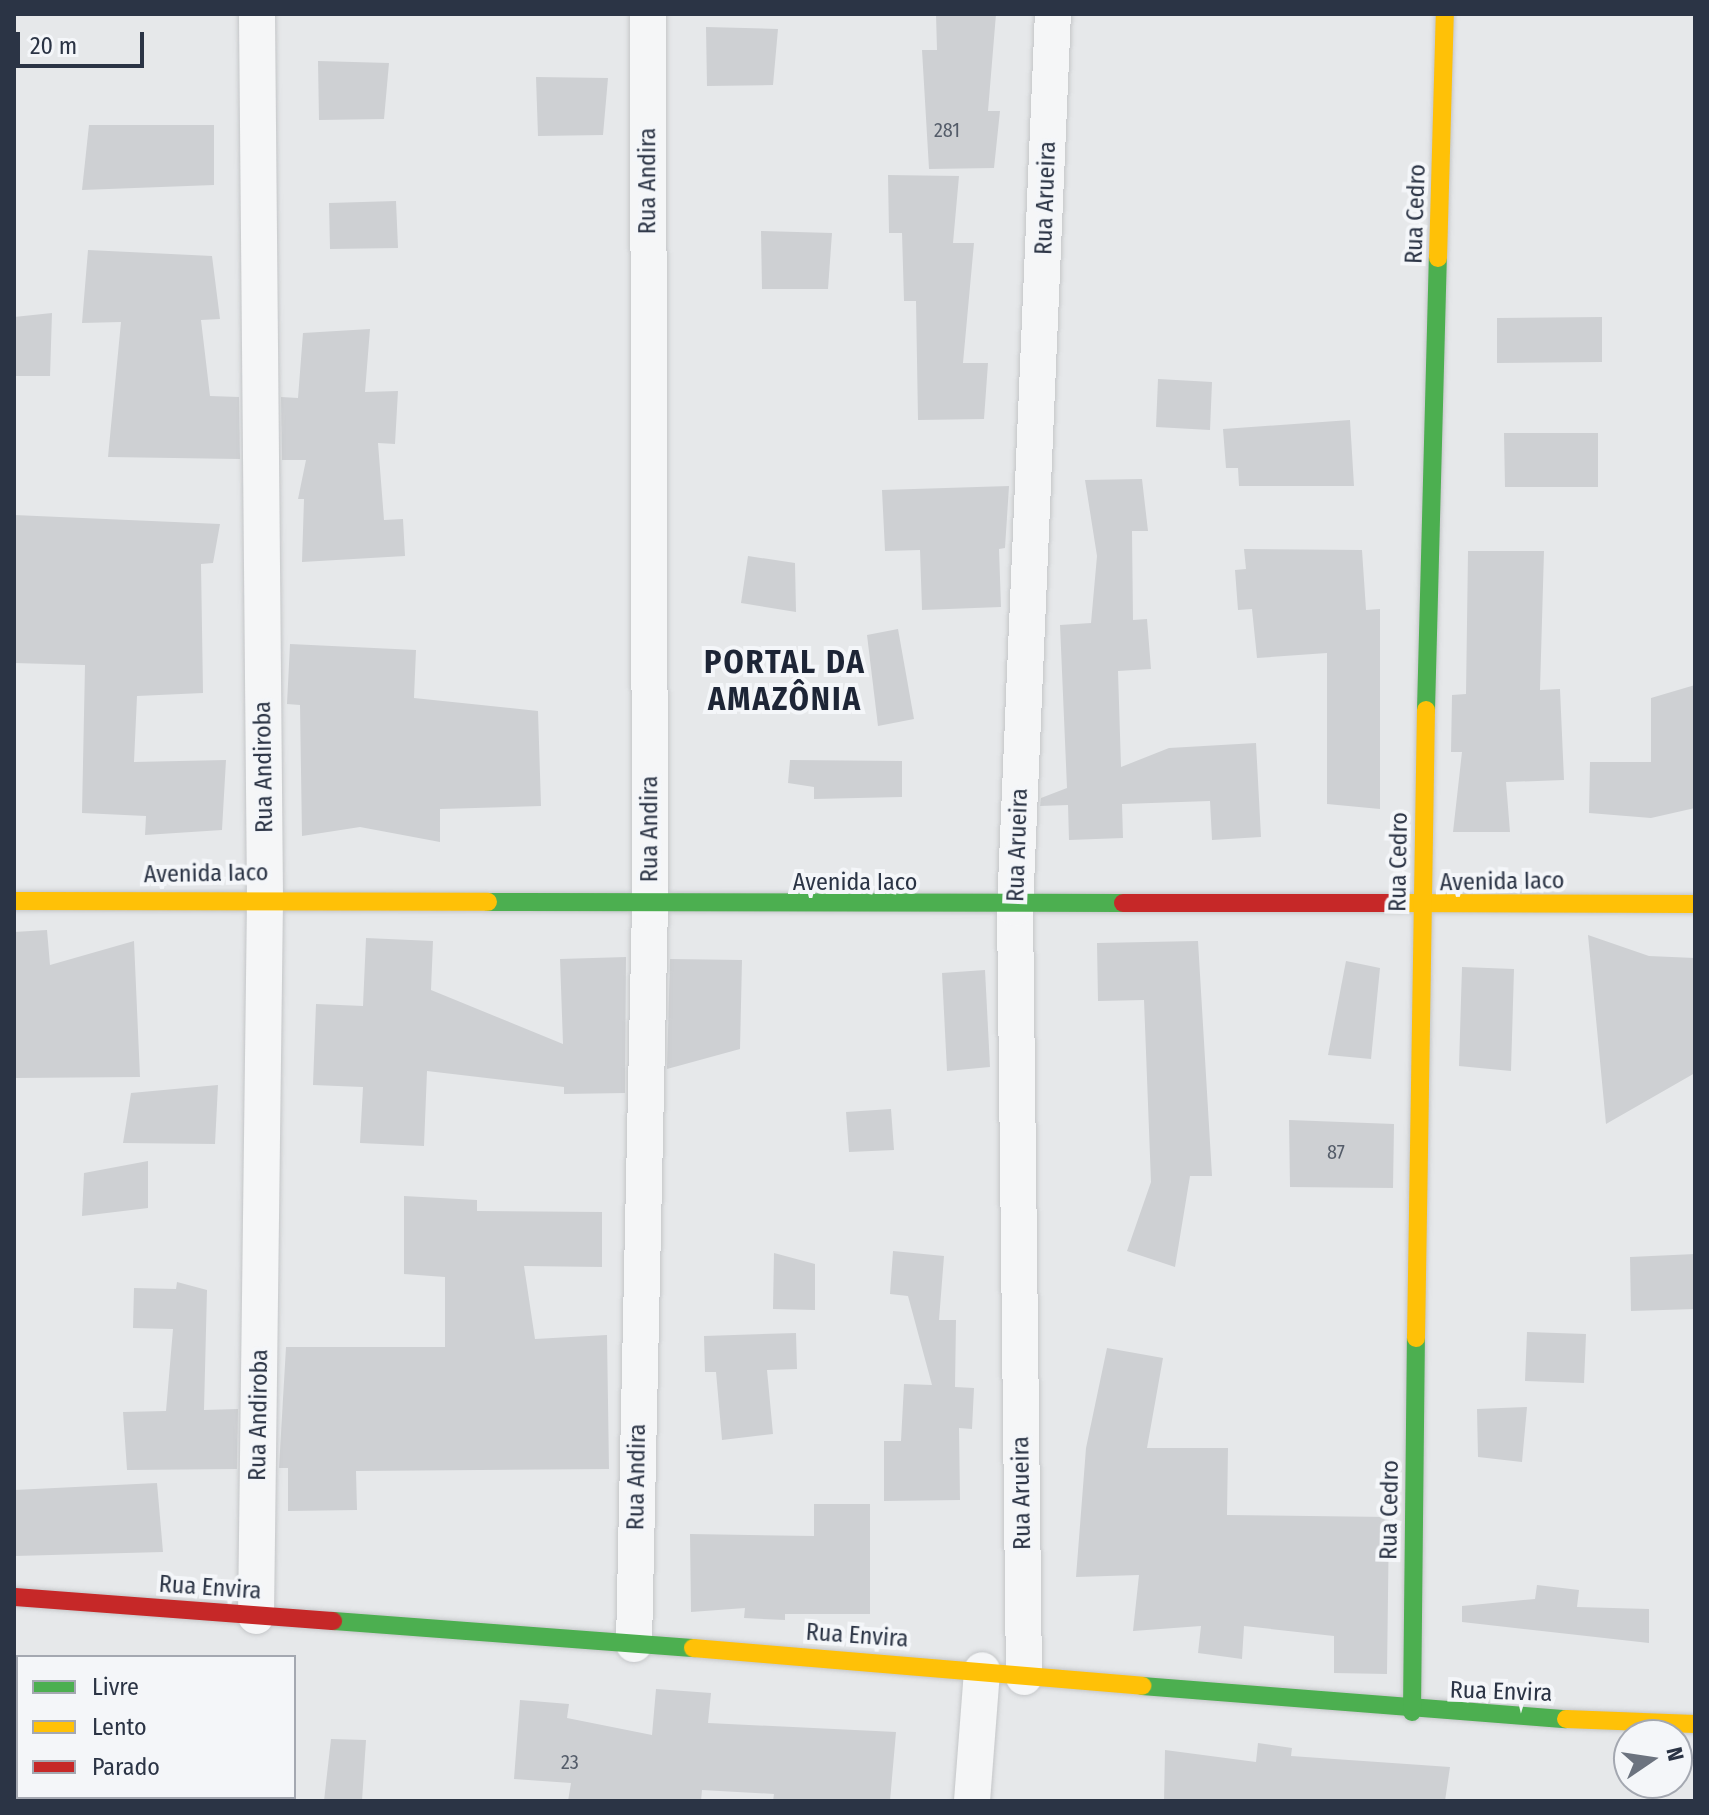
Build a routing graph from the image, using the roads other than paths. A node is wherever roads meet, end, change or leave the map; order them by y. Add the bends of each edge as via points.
1 (257, 14) edge
2 (648, 14) edge
3 (1053, 14) edge
4 (1445, 14) edge
5 (265, 897) junction
6 (14, 901) edge
7 (1695, 904) edge
8 (650, 906) junction
9 (1421, 907) junction
10 (1015, 908) junction
11 (14, 1597) edge
12 (256, 1616) junction
13 (634, 1644) junction
14 (982, 1670) junction
15 (1024, 1677) junction
16 (1412, 1712) junction
17 (1695, 1724) edge
18 (972, 1801) edge

1 - 5 street, Rua Andiroba
2 - 8 street, Rua Andira
3 - 10 street, Rua Arueira
4 - 9 street, Rua Cedro
5 - 6 street, Avenida Iaco
5 - 8 street, Avenida Iaco
5 - 12 street, Rua Andiroba
7 - 9 street, Avenida Iaco
8 - 10 street, Avenida Iaco
8 - 13 street, Rua Andira
9 - 10 street, Avenida Iaco
9 - 16 street, Rua Cedro
10 - 15 street, Rua Arueira
11 - 12 street, Rua Envira
12 - 13 street, Rua Envira
13 - 14 street, Rua Envira
14 - 15 street, Rua Envira
14 - 18 street
15 - 16 street, Rua Envira
16 - 17 street, Rua Envira

